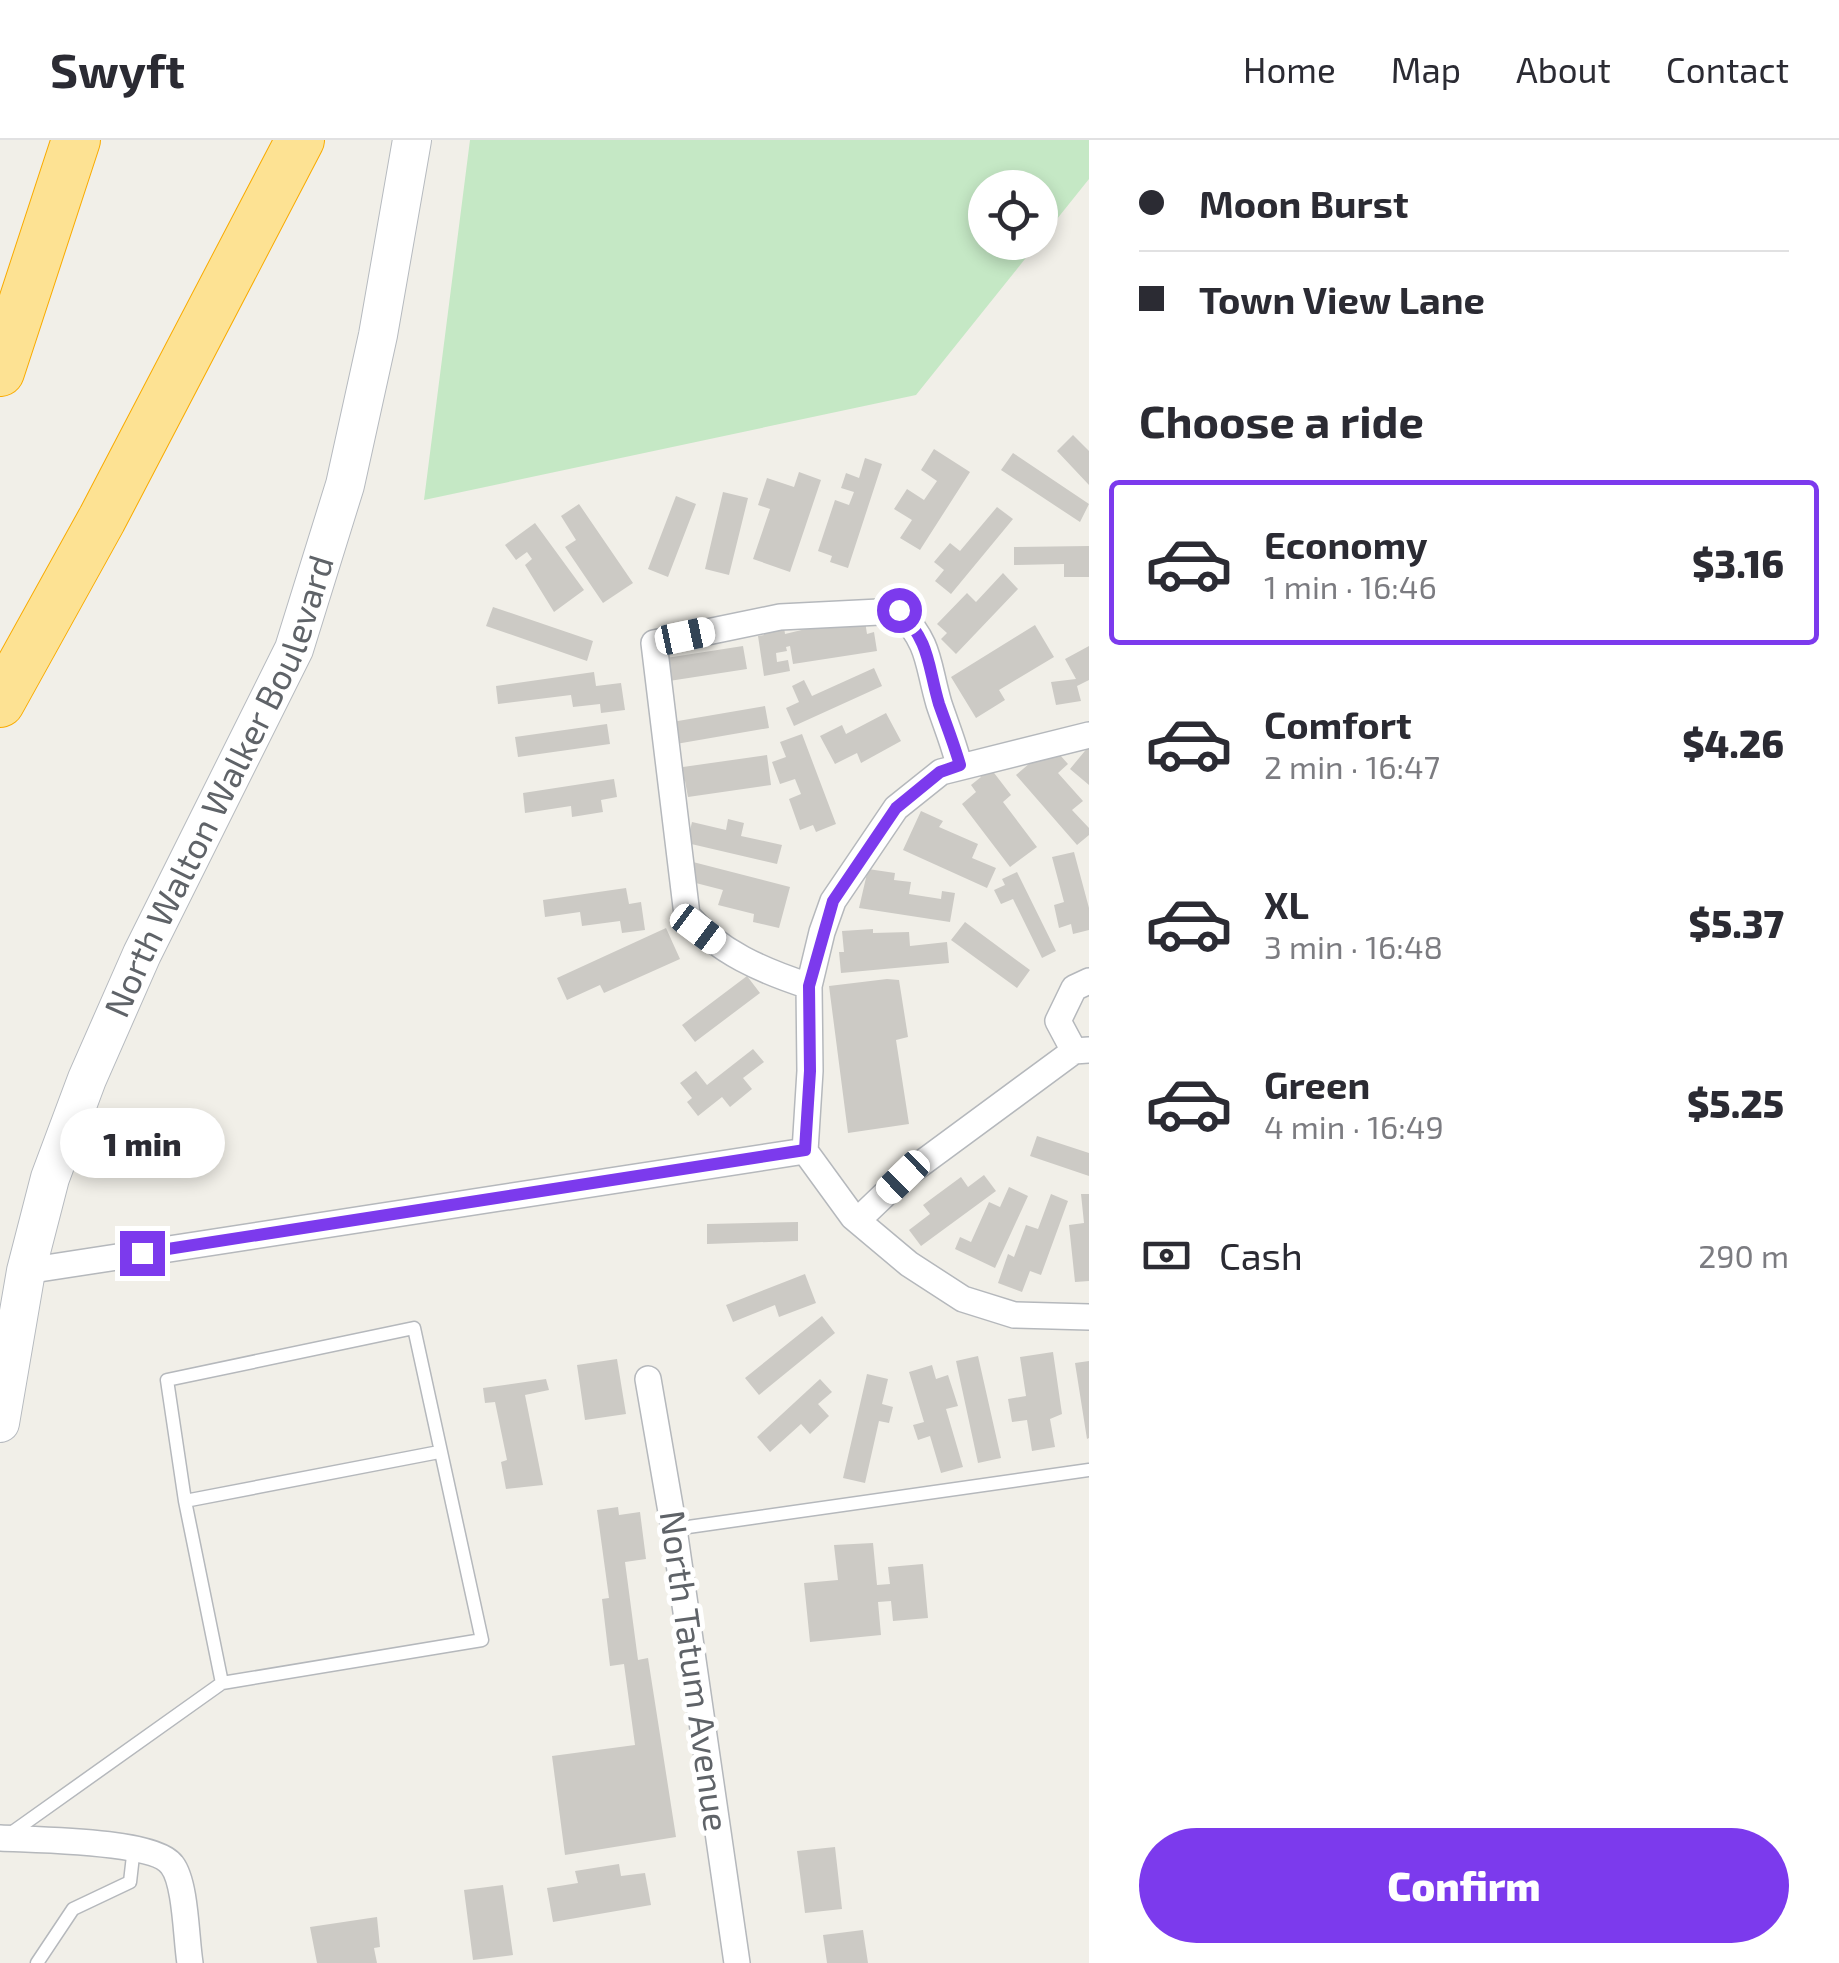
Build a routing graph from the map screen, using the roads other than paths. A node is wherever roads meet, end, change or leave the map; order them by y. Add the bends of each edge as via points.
1 (76, 140) edge
2 (300, 140) edge
3 (412, 140) edge
4 (0, 372) edge
5 (0, 703) edge
6 (1089, 735) edge
7 (960, 765) junction
8 (1089, 981) edge
9 (809, 986) junction
10 (1082, 1050) edge
11 (805, 1150) junction
12 (858, 1220) junction
13 (26, 1271) junction
14 (1089, 1318) edge
15 (648, 1379) dead end
16 (0, 1422) edge
17 (440, 1452) junction
18 (1089, 1470) edge
19 (185, 1501) junction
20 (674, 1528) junction
21 (222, 1683) junction
22 (2, 1838) edge
23 (134, 1847) junction
24 (37, 1963) edge
25 (190, 1963) edge
26 (737, 1963) edge

1 - 4 highway
2 - 5 highway
3 - 13 main road, North Walton Walker Boulevard via 345,484 294,648 87,1079 50,1178
6 - 7 street
7 - 9 street via 940,772 896,808 833,901
7 - 9 street via 930,658 899,610 780,617 654,643 686,915 732,954
8 - 10 street via 1074,988 1058,1021
9 - 11 street
10 - 12 street via 903,1177
11 - 12 street
11 - 13 street
12 - 14 street via 963,1299 1014,1315
13 - 16 main road, North Walton Walker Boulevard
15 - 20 street, North Tatum Avenue
17 - 19 lane
17 - 19 lane via 414,1328 167,1380
17 - 21 lane via 482,1640
18 - 20 lane
19 - 21 lane
20 - 26 street, North Tatum Avenue
21 - 22 lane
22 - 23 street
23 - 24 lane via 130,1882 72,1909
23 - 25 street via 172,1864

